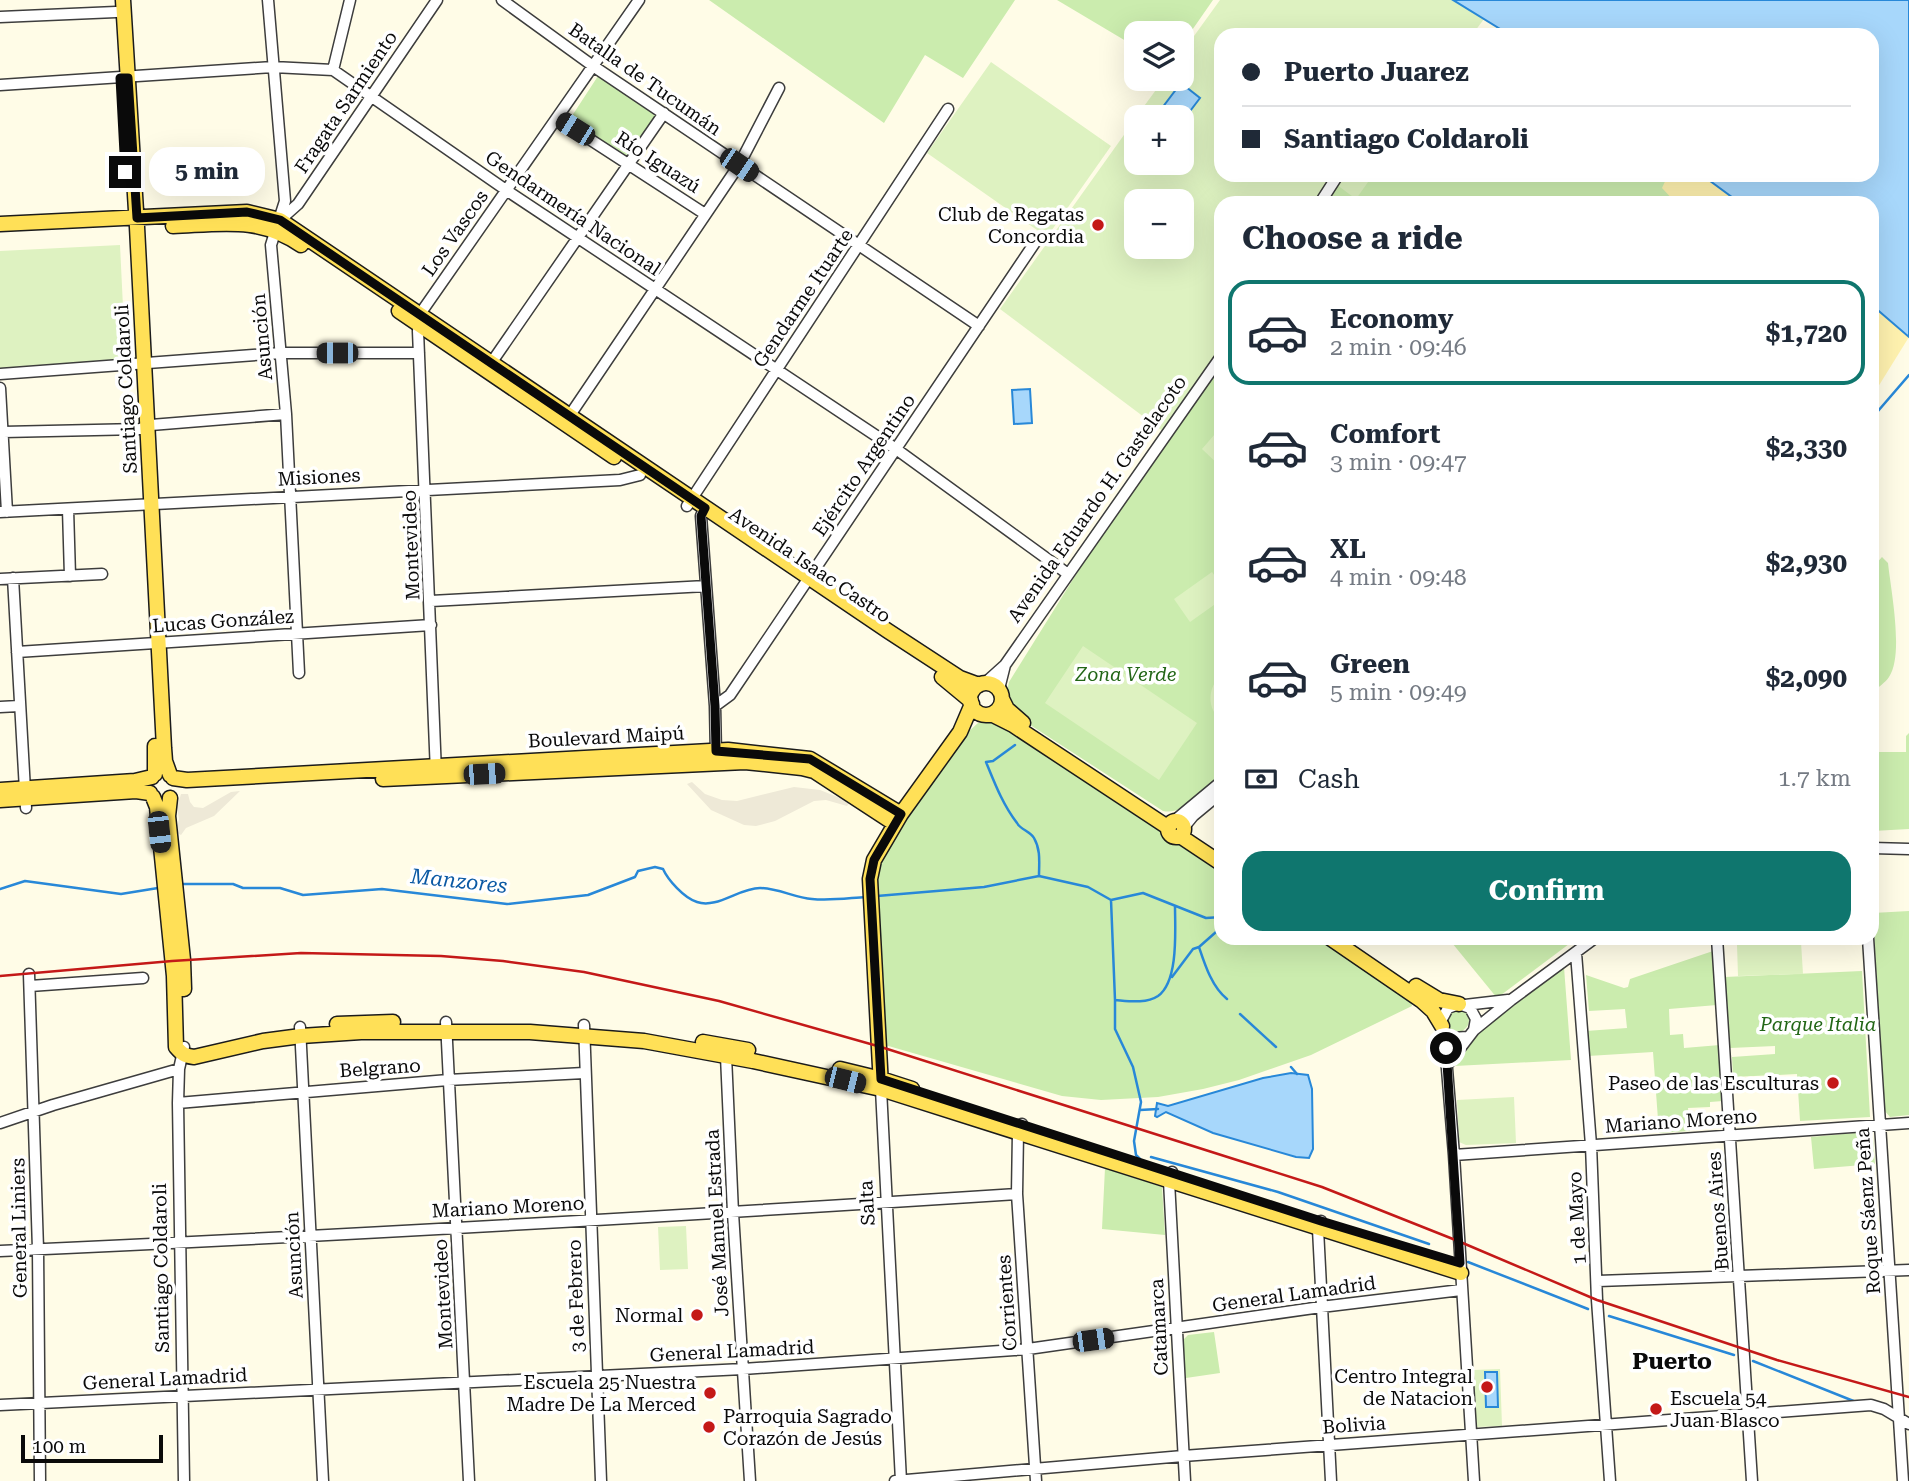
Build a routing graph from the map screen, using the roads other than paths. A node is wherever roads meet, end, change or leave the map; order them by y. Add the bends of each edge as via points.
1 (268, 0) edge
2 (350, 0) edge
3 (437, 0) edge
4 (502, 0) edge
5 (639, 0) edge
6 (118, 4) edge
7 (0, 18) edge
8 (593, 66) junction
9 (273, 67) junction
10 (333, 69) junction
11 (124, 78) junction
12 (0, 85) edge
13 (779, 88) dead end
14 (371, 95) junction
15 (948, 109) dead end
16 (664, 113) junction
17 (557, 118) junction
18 (629, 163) junction
19 (739, 165) junction
20 (506, 190) junction
21 (705, 214) junction
22 (132, 223) junction
23 (0, 224) edge
24 (278, 225) junction
25 (0, 232) edge
26 (578, 237) junction
27 (1038, 238) dead end
28 (859, 245) junction
29 (653, 289) junction
30 (419, 319) junction
31 (979, 326) junction
32 (281, 353) junction
33 (419, 353) junction
34 (139, 363) junction
35 (488, 366) junction
36 (1214, 366) edge
37 (777, 368) junction
38 (0, 374) edge
39 (0, 388) edge
40 (286, 414) junction
41 (566, 419) junction
42 (146, 427) junction
43 (3, 432) junction
44 (896, 449) junction
45 (640, 475) junction
46 (426, 489) junction
47 (290, 497) junction
48 (688, 502) junction
49 (148, 505) junction
50 (68, 509) junction
51 (4, 512) edge
52 (703, 512) junction
53 (102, 574) dead end
54 (1068, 574) junction
55 (70, 576) junction
56 (0, 579) edge
57 (13, 579) junction
58 (807, 582) junction
59 (706, 586) junction
60 (431, 601) junction
61 (431, 625) junction
62 (297, 634) junction
63 (155, 643) junction
64 (16, 652) junction
65 (1005, 665) junction
66 (299, 673) dead end
67 (982, 684) junction
68 (1000, 694) junction
69 (971, 703) junction
70 (19, 706) junction
71 (715, 706) junction
72 (0, 708) edge
73 (988, 714) junction
74 (960, 732) junction
75 (716, 756) junction
76 (436, 771) junction
77 (166, 782) junction
78 (0, 789) edge
79 (1214, 789) edge
80 (151, 795) junction
81 (25, 798) junction
82 (1214, 799) edge
83 (0, 800) edge
84 (898, 819) junction
85 (1177, 827) junction
86 (1879, 848) edge
87 (1909, 849) edge
88 (1214, 850) edge
89 (1214, 857) edge
90 (170, 885) junction
91 (1341, 945) edge
92 (1355, 945) edge
93 (1586, 945) edge
94 (1717, 945) edge
95 (1868, 945) edge
96 (1576, 953) junction
97 (29, 974) dead end
98 (143, 978) dead end
99 (30, 986) junction
100 (1511, 1000) junction
101 (1462, 1005) junction
102 (446, 1026) junction
103 (1443, 1029) junction
104 (583, 1030) junction
105 (301, 1031) junction
106 (1471, 1034) junction
107 (183, 1050) junction
108 (727, 1051) junction
109 (1448, 1064) junction
110 (179, 1069) junction
111 (584, 1073) junction
112 (448, 1080) junction
113 (881, 1084) junction
114 (303, 1091) junction
115 (178, 1103) junction
116 (34, 1111) junction
117 (0, 1123) edge
118 (1909, 1123) edge
119 (1880, 1125) junction
120 (1020, 1128) junction
121 (1730, 1136) junction
122 (1591, 1144) junction
123 (1454, 1156) junction
124 (1171, 1176) junction
125 (1017, 1194) junction
126 (886, 1203) junction
127 (733, 1213) junction
128 (591, 1220) junction
129 (1320, 1225) junction
130 (457, 1227) junction
131 (311, 1235) junction
132 (179, 1244) junction
133 (38, 1249) junction
134 (0, 1251) edge
135 (1460, 1268) junction
136 (1909, 1270) edge
137 (1889, 1271) junction
138 (1740, 1275) junction
139 (1598, 1281) junction
140 (1461, 1290) junction
141 (1321, 1307) junction
142 (1176, 1327) junction
143 (1028, 1349) junction
144 (894, 1358) junction
145 (743, 1369) junction
146 (596, 1376) junction
147 (465, 1383) junction
148 (1897, 1384) junction
149 (1909, 1387) edge
150 (318, 1389) junction
151 (182, 1395) junction
152 (39, 1403) junction
153 (0, 1405) edge
154 (1748, 1414) junction
155 (1898, 1418) junction
156 (1607, 1424) junction
157 (1909, 1424) edge
158 (1471, 1434) junction
159 (1329, 1445) junction
160 (1183, 1456) junction
161 (1036, 1469) junction
162 (40, 1481) edge
163 (184, 1481) edge
164 (323, 1481) edge
165 (469, 1481) edge
166 (601, 1481) edge
167 (750, 1481) edge
168 (895, 1481) edge
169 (901, 1481) edge
170 (1036, 1481) edge
171 (1185, 1481) edge
172 (1331, 1481) edge
173 (1474, 1481) edge
174 (1610, 1481) edge
175 (1752, 1481) edge
176 (1903, 1481) edge

1 - 9 street, Asunción
2 - 10 street
3 - 14 street, Fragata Sarmiento
4 - 8 street, Batalla de Tucumán
5 - 8 street, Los Vascos
6 - 7 street
6 - 11 main road, Santiago Coldaroli
8 - 16 street, Batalla de Tucumán
8 - 17 street, Los Vascos
9 - 10 street
9 - 11 street
9 - 24 street, Asunción via 285,201
10 - 14 street, Gendarmería Nacional
11 - 12 street
11 - 22 main road, Santiago Coldaroli
13 - 19 street
14 - 20 street, Gendarmería Nacional
14 - 24 street, Fragata Sarmiento via 298,204
15 - 28 street, Gendarme Ituarte
16 - 18 street
16 - 19 street, Batalla de Tucumán
17 - 18 street, Río Iguazú
17 - 20 street, Los Vascos
18 - 21 street, Río Iguazú
18 - 26 street
19 - 21 street
19 - 28 street, Batalla de Tucumán
20 - 26 street, Gendarmería Nacional
20 - 30 street, Los Vascos
21 - 29 street
22 - 23 main road
22 - 24 main road
22 - 25 main road
22 - 34 main road, Santiago Coldaroli
24 - 30 main road, Avenida Isaac Castro
24 - 32 street, Asunción via 271,245
26 - 29 street, Gendarmería Nacional
26 - 35 street
27 - 31 street, Ejército Argentino
28 - 31 street, Batalla de Tucumán
28 - 37 street, Gendarme Ituarte
29 - 37 street, Gendarmería Nacional
29 - 41 street
30 - 33 street, Montevideo
30 - 35 main road, Avenida Isaac Castro
31 - 44 street, Ejército Argentino
32 - 33 street
32 - 34 street
32 - 40 street, Asunción
33 - 46 street, Montevideo
34 - 38 street
34 - 42 main road, Santiago Coldaroli
35 - 41 main road, Avenida Isaac Castro
36 - 54 street, Avenida Eduardo H. Gastelacoto
37 - 44 street, Gendarmería Nacional
37 - 48 street, Gendarme Ituarte
39 - 43 street
40 - 42 street
40 - 47 street, Asunción
41 - 45 main road, Avenida Isaac Castro
41 - 48 main road, Avenida Isaac Castro
42 - 43 street
42 - 49 main road, Santiago Coldaroli
43 - 51 street
44 - 54 street, Gendarmería Nacional
44 - 58 street, Ejército Argentino
45 - 46 street, Misiones via 620,480
45 - 48 main road, Avenida Isaac Castro
46 - 47 street, Misiones
46 - 60 street, Montevideo
47 - 49 street, Misiones
47 - 62 street, Asunción
48 - 52 main road, Avenida Isaac Castro
49 - 50 street, Misiones
49 - 63 main road, Santiago Coldaroli
50 - 51 street, Misiones
50 - 55 street
52 - 58 main road, Avenida Isaac Castro
52 - 59 street
53 - 55 street
54 - 65 street, Avenida Eduardo H. Gastelacoto
55 - 57 street
56 - 57 street
57 - 64 street
58 - 67 main road, Avenida Isaac Castro via 960,678
58 - 69 main road, Avenida Isaac Castro via 956,687
58 - 71 street, Ejército Argentino via 730,695
59 - 60 street
59 - 71 street
60 - 61 street, Montevideo
61 - 62 street, Lucas González
61 - 76 street, Montevideo
62 - 63 street, Lucas González
62 - 66 street, Asunción
63 - 64 street, Lucas González
63 - 77 main road, Santiago Coldaroli
64 - 70 street
65 - 67 street, Avenida Eduardo H. Gastelacoto
65 - 68 street, Avenida Eduardo H. Gastelacoto
67 - 68 main road via 995,685
67 - 69 main road via 972,692
68 - 73 main road via 999,708
68 - 85 main road via 1018,720
69 - 73 main road via 976,711
69 - 74 main road
70 - 72 street
70 - 81 street
71 - 75 street
73 - 74 main road
73 - 85 main road
74 - 84 main road
75 - 76 main road, Boulevard Maipú
75 - 84 main road, Boulevard Maipú via 814,771
76 - 77 main road, Boulevard Maipú
77 - 80 main road, Santiago Coldaroli via 148,784
77 - 80 main road, Boulevard Maipú via 162,800
77 - 81 main road, Boulevard Maipú via 135,781
77 - 90 main road, Santiago Coldaroli
78 - 81 main road, Boulevard Maipú
79 - 85 street
80 - 81 main road, Boulevard Maipú via 136,791
80 - 90 main road, Santiago Coldaroli
81 - 83 main road, Boulevard Maipú
82 - 85 street
84 - 113 main road, Salta via 874,860 870,879
85 - 88 main road
85 - 89 main road
86 - 87 street
90 - 107 main road, Santiago Coldaroli via 184,960
91 - 103 main road via 1422,1000
92 - 101 main road via 1430,996
93 - 96 street
94 - 121 street, Buenos Aires
95 - 119 street, Roque Sáenz Peña
96 - 100 street
96 - 122 street, 1 de Mayo
97 - 99 street, General Liniers
98 - 99 street
99 - 116 street, General Liniers
100 - 101 street
100 - 106 street
101 - 103 street via 1444,1012
101 - 106 street via 1476,1018
102 - 104 main road
102 - 105 main road via 363,1022
102 - 112 street, Montevideo
103 - 106 street via 1452,1038
103 - 109 street
104 - 108 main road
104 - 111 street, 3 de Febrero
105 - 107 main road
105 - 114 street, Asunción
106 - 109 street
107 - 110 street, Santiago Coldaroli
108 - 113 main road via 826,1076
108 - 127 street, José Manuel Estrada
109 - 123 street
110 - 115 street, Santiago Coldaroli
110 - 116 street
111 - 112 street, Belgrano
111 - 128 street, 3 de Febrero
112 - 114 street, Belgrano
112 - 130 street, Montevideo
113 - 120 main road
113 - 126 street, Salta
114 - 115 street, Belgrano
114 - 131 street, Asunción
115 - 132 street, Santiago Coldaroli
116 - 117 street
116 - 133 street, General Liniers
118 - 119 street, Mariano Moreno
119 - 121 street, Mariano Moreno
119 - 137 street, Roque Sáenz Peña
120 - 124 main road
120 - 125 street, Corrientes
121 - 122 street, Mariano Moreno
121 - 138 street, Buenos Aires
122 - 123 street, Mariano Moreno
122 - 139 street, 1 de Mayo
123 - 135 street
124 - 129 main road
124 - 142 street, Catamarca
125 - 126 street, Mariano Moreno
125 - 143 street, Corrientes
126 - 127 street, Mariano Moreno
126 - 144 street, Salta
127 - 128 street, Mariano Moreno
127 - 145 street, José Manuel Estrada
128 - 130 street, Mariano Moreno
128 - 146 street, 3 de Febrero
129 - 135 main road
129 - 141 street
130 - 131 street, Mariano Moreno
130 - 147 street, Montevideo
131 - 132 street, Mariano Moreno
131 - 150 street, Asunción
132 - 133 street, Mariano Moreno
132 - 151 street, Santiago Coldaroli
133 - 134 street, Mariano Moreno
133 - 152 street, General Liniers
135 - 140 street
136 - 137 street
137 - 138 street
137 - 148 street, Roque Sáenz Peña
138 - 139 street
138 - 154 street, Buenos Aires
139 - 156 street, 1 de Mayo
140 - 141 street, General Lamadrid
140 - 158 street
141 - 142 street, General Lamadrid
141 - 159 street
142 - 143 street, General Lamadrid
142 - 160 street, Catamarca
143 - 144 street, General Lamadrid
143 - 161 street, Corrientes
144 - 145 street, General Lamadrid
144 - 169 street, Salta
145 - 146 street, General Lamadrid
145 - 167 street, José Manuel Estrada
146 - 147 street, General Lamadrid
146 - 166 street, 3 de Febrero
147 - 150 street, General Lamadrid
147 - 165 street, Montevideo
148 - 149 street
148 - 155 street, Roque Sáenz Peña
150 - 151 street, General Lamadrid
150 - 164 street, Asunción
151 - 152 street, General Lamadrid
151 - 163 street, Santiago Coldaroli
152 - 153 street, General Lamadrid
152 - 162 street, General Liniers
154 - 155 street, Bolivia via 1871,1405
154 - 156 street, Bolivia
154 - 175 street, Buenos Aires
155 - 157 street, Bolivia
155 - 176 street, Roque Sáenz Peña
156 - 158 street, Bolivia
156 - 174 street, 1 de Mayo
158 - 159 street, Bolivia
158 - 173 street
159 - 160 street, Bolivia
159 - 172 street
160 - 161 street, Bolivia
160 - 171 street, Catamarca
161 - 169 street, Bolivia
161 - 170 street, Corrientes
168 - 169 street, Bolivia

